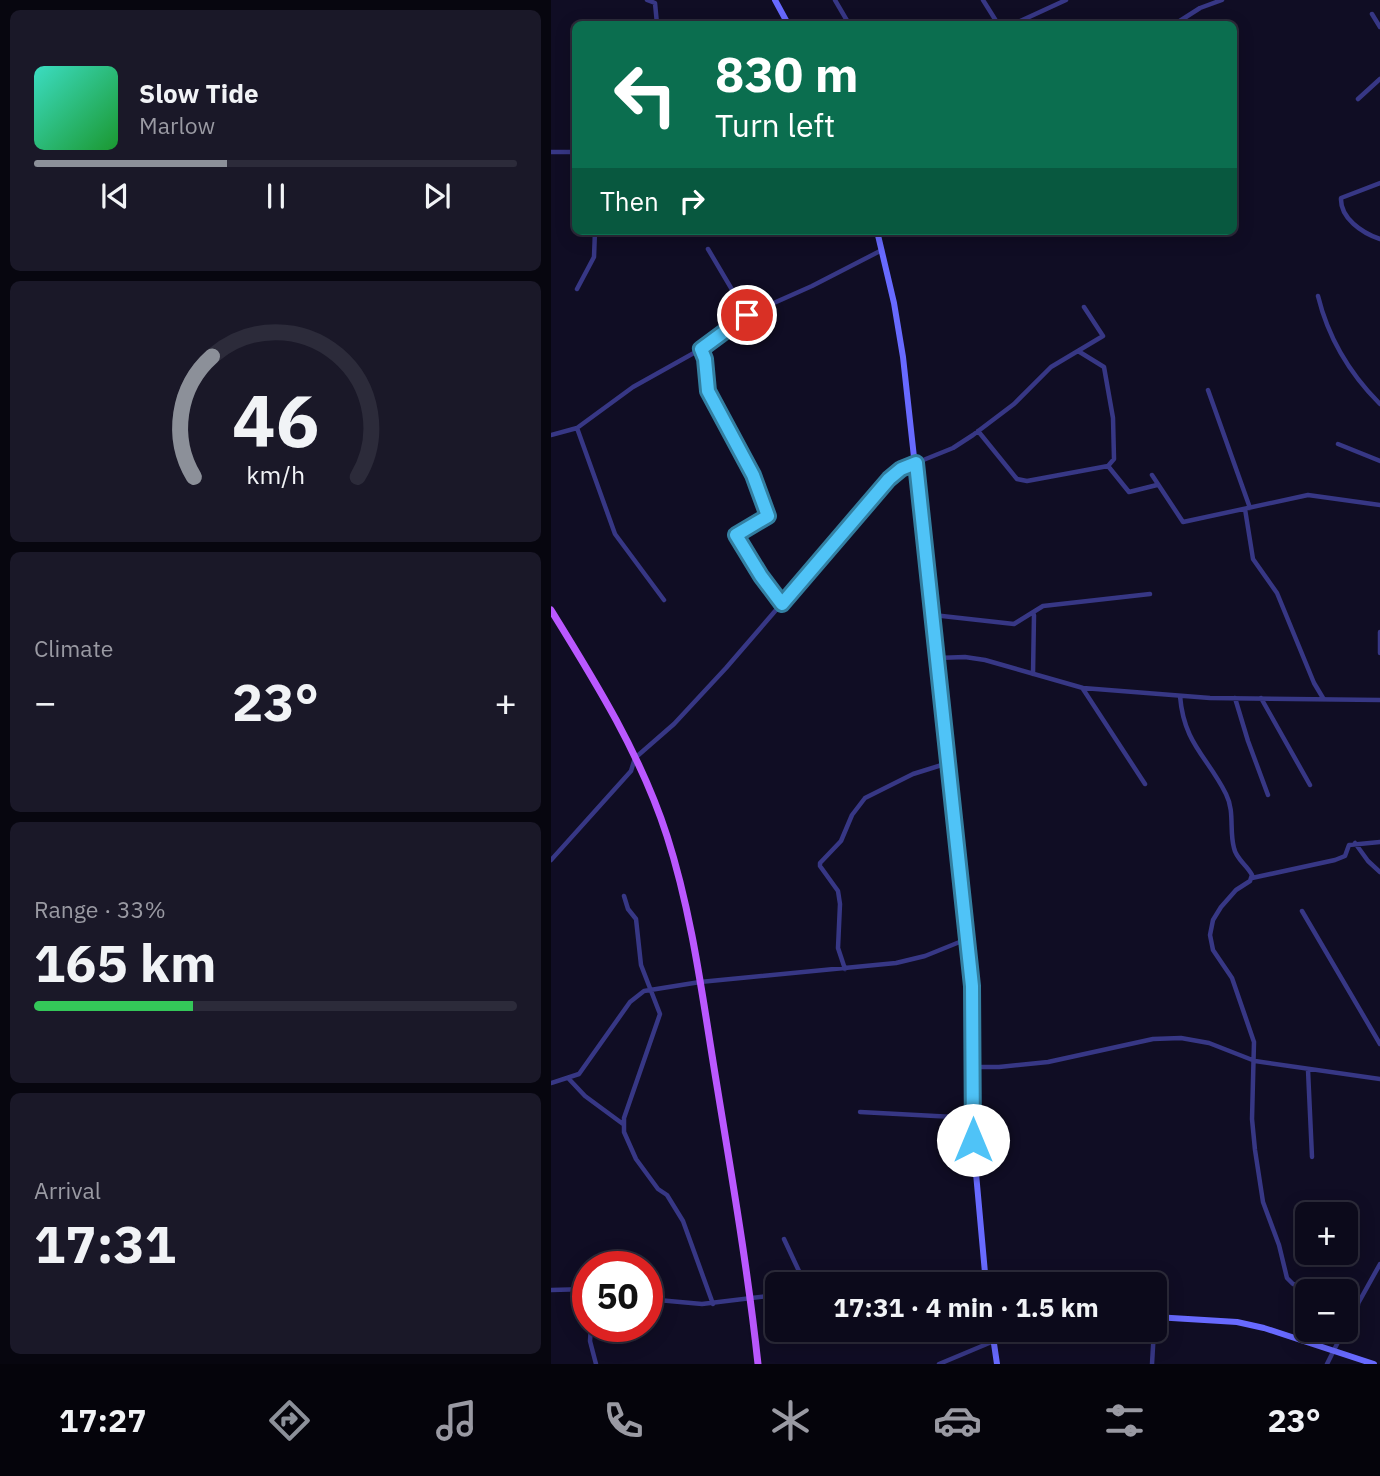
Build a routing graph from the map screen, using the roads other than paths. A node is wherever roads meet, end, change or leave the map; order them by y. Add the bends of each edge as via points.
1 (647, 0) edge
2 (775, 0) edge
3 (835, 0) edge
4 (983, 0) edge
5 (1066, 0) edge
6 (1222, 0) edge
7 (1372, 14) dead end
8 (657, 21) edge
9 (786, 21) edge
10 (847, 21) edge
11 (996, 21) edge
12 (1020, 21) edge
13 (1180, 21) edge
14 (1380, 27) edge
15 (1380, 79) edge
16 (1358, 99) dead end
17 (551, 152) edge
18 (572, 152) edge
19 (1380, 183) edge
20 (595, 235) edge
21 (878, 235) edge
22 (1380, 239) edge
23 (708, 249) dead end
24 (882, 250) junction
25 (577, 289) dead end
26 (1318, 296) dead end
27 (1084, 307) dead end
28 (747, 315) junction
29 (701, 349) junction
30 (1078, 351) junction
31 (1208, 390) dead end
32 (1380, 404) edge
33 (577, 428) junction
34 (978, 431) junction
35 (551, 435) edge
36 (1338, 444) dead end
37 (1380, 461) edge
38 (916, 463) junction
39 (1108, 466) junction
40 (1152, 475) dead end
41 (1157, 485) junction
42 (1380, 505) edge
43 (1247, 509) junction
44 (1149, 594) dead end
45 (664, 600) dead end
46 (782, 604) junction
47 (551, 610) edge
48 (1033, 614) junction
49 (933, 615) junction
50 (1380, 632) edge
51 (1380, 653) edge
52 (937, 658) junction
53 (1033, 674) junction
54 (1083, 688) junction
55 (1180, 696) junction
56 (1261, 697) junction
57 (1235, 698) junction
58 (1323, 698) junction
59 (1380, 700) edge
60 (635, 758) junction
61 (948, 763) junction
62 (1145, 784) dead end
63 (1310, 785) dead end
64 (1268, 795) dead end
65 (1380, 842) edge
66 (1355, 843) junction
67 (551, 860) edge
68 (1380, 872) edge
69 (1252, 878) junction
70 (624, 896) dead end
71 (1302, 911) dead end
72 (967, 939) junction
73 (845, 969) junction
74 (700, 982) junction
75 (652, 989) junction
76 (1380, 1029) edge
77 (1373, 1032) junction
78 (1380, 1044) edge
79 (1255, 1061) junction
80 (973, 1067) junction
81 (1308, 1069) junction
82 (569, 1079) junction
83 (1380, 1079) edge
84 (551, 1083) edge
85 (860, 1112) dead end
86 (973, 1118) junction
87 (623, 1124) junction
88 (1312, 1157) dead end
89 (784, 1239) dead end
90 (1380, 1264) edge
91 (799, 1272) edge
92 (985, 1272) edge
93 (1295, 1284) edge
94 (572, 1289) edge
95 (551, 1290) edge
96 (765, 1297) edge
97 (751, 1299) junction
98 (663, 1300) edge
99 (713, 1304) junction
100 (1358, 1305) edge
101 (1167, 1318) edge
102 (591, 1342) edge
103 (992, 1342) edge
104 (994, 1342) edge
105 (1153, 1342) edge
106 (1337, 1342) edge
107 (1333, 1349) junction
108 (597, 1364) edge
109 (757, 1364) edge
110 (939, 1364) edge
111 (997, 1364) edge
112 (1152, 1364) edge
113 (1327, 1364) edge
114 (1374, 1364) edge

1 - 8 street via 655,3
2 - 9 main road
3 - 10 street
4 - 11 street
5 - 12 street
6 - 13 street
7 - 14 street
15 - 16 street
17 - 18 street
19 - 22 street via 1346,195 1340,203 1354,224
20 - 25 street via 594,257
21 - 24 main road
23 - 28 street
24 - 28 street
24 - 38 main road via 903,357
26 - 32 street via 1334,342
27 - 30 street via 1103,336
28 - 29 street
29 - 33 street via 633,387
29 - 46 street via 708,391 753,475 768,516 736,535
30 - 34 street via 1051,367
30 - 39 street via 1104,367 1113,418 1114,459
31 - 43 street
33 - 35 street
33 - 45 street via 615,534
34 - 38 street via 953,448
34 - 39 street via 1017,479
36 - 37 street
38 - 46 street via 889,479
38 - 49 main road
39 - 41 street via 1129,492
40 - 41 street
41 - 43 street via 1183,522
42 - 43 street via 1308,495
43 - 58 street via 1253,559 1277,593
44 - 48 street via 1043,606
46 - 60 street via 674,724
47 - 60 main road
48 - 49 street via 1014,624
48 - 53 street
49 - 52 main road
50 - 51 street
52 - 53 street via 985,660
52 - 61 main road
53 - 54 street
54 - 55 street
54 - 62 street
55 - 57 street
55 - 69 street via 1190,736 1227,796 1234,850
56 - 57 street
56 - 58 street
56 - 63 street
57 - 64 street
58 - 59 street
60 - 67 street via 631,771
60 - 74 main road via 667,835
61 - 72 main road
61 - 73 street via 865,798 841,841 820,863 838,891 838,948
65 - 66 street
66 - 68 street
66 - 69 street via 1335,860
69 - 79 street via 1221,907 1210,935 1213,950 1232,978 1254,1042
70 - 75 street via 636,919 641,965
71 - 77 street
72 - 73 street via 925,956
72 - 80 main road
73 - 74 street
74 - 75 street
74 - 97 main road
75 - 82 street via 630,1002 587,1065
75 - 87 street via 659,1022
76 - 77 street
77 - 78 street
79 - 80 street via 1209,1043 1166,1038 1048,1062
79 - 81 street
79 - 93 street via 1252,1119 1263,1202 1287,1278
80 - 86 main road
81 - 83 street
81 - 88 street
82 - 84 street
82 - 87 street
85 - 86 street
86 - 92 main road
87 - 99 street via 636,1159 683,1221
89 - 91 street
90 - 100 street
94 - 95 street
96 - 97 street
97 - 99 street
97 - 109 main road
98 - 99 street
101 - 107 main road via 1237,1322
102 - 108 street
103 - 110 street
104 - 111 main road
105 - 112 street
106 - 107 street
107 - 113 street
107 - 114 main road

